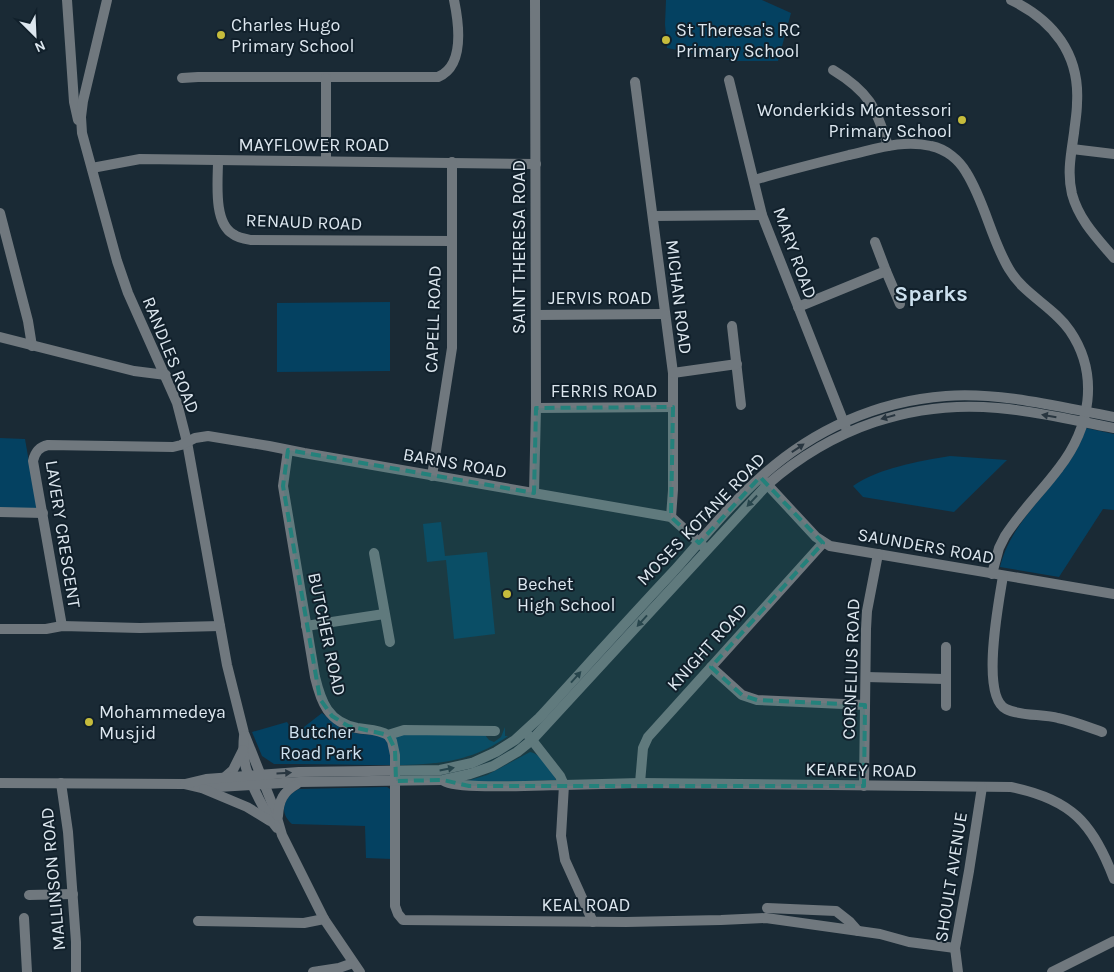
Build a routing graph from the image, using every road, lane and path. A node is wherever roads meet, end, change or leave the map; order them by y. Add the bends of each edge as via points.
1 (67, 0) edge
2 (107, 0) edge
3 (454, 0) edge
4 (535, 0) edge
5 (1011, 0) edge
6 (833, 70) dead end
7 (73, 71) junction
8 (182, 78) dead end
9 (326, 78) junction
10 (729, 80) dead end
11 (88, 82) junction
12 (635, 82) dead end
13 (82, 133) junction
14 (888, 146) junction
15 (1072, 149) junction
16 (1114, 154) edge
17 (218, 161) junction
18 (326, 161) junction
19 (452, 162) junction
20 (536, 164) junction
21 (92, 168) junction
22 (754, 180) junction
23 (0, 213) edge
24 (762, 214) junction
25 (653, 216) junction
26 (452, 241) junction
27 (875, 242) dead end
28 (1114, 258) edge
29 (886, 271) junction
30 (900, 304) dead end
31 (798, 307) junction
32 (664, 314) junction
33 (536, 315) junction
34 (732, 326) dead end
35 (0, 337) edge
36 (32, 346) junction
37 (737, 364) junction
38 (166, 374) junction
39 (673, 374) junction
40 (741, 405) dead end
41 (673, 407) junction
42 (536, 408) junction
43 (1085, 417) junction
44 (1114, 417) edge
45 (846, 427) junction
46 (1114, 428) edge
47 (187, 442) junction
48 (288, 450) junction
49 (432, 476) junction
50 (764, 481) junction
51 (534, 493) junction
52 (0, 512) edge
53 (43, 513) junction
54 (671, 517) junction
55 (823, 543) junction
56 (703, 546) junction
57 (374, 553) dead end
58 (878, 554) junction
59 (992, 574) junction
60 (1003, 576) junction
61 (1114, 594) edge
62 (384, 614) junction
63 (62, 626) junction
64 (220, 626) junction
65 (306, 626) junction
66 (0, 629) edge
67 (390, 642) dead end
68 (946, 647) dead end
69 (711, 667) junction
70 (866, 677) junction
71 (945, 678) junction
72 (865, 705) junction
73 (946, 706) dead end
74 (495, 731) dead end
75 (525, 732) junction
76 (1102, 732) dead end
77 (244, 733) junction
78 (388, 735) junction
79 (532, 740) junction
80 (243, 750) junction
81 (260, 774) junction
82 (249, 775) junction
83 (396, 776) junction
84 (225, 777) junction
85 (443, 780) junction
86 (299, 782) junction
87 (0, 783) edge
88 (60, 783) junction
89 (640, 783) junction
90 (184, 784) junction
91 (254, 785) junction
92 (265, 785) junction
93 (564, 785) junction
94 (864, 786) junction
95 (982, 787) junction
96 (201, 788) junction
97 (275, 821) junction
98 (1110, 857) edge
99 (1114, 879) edge
100 (73, 894) junction
101 (29, 895) dead end
102 (767, 908) dead end
103 (24, 918) dead end
104 (324, 919) junction
105 (198, 921) dead end
106 (593, 922) junction
107 (858, 931) junction
108 (1114, 941) edge
109 (955, 948) junction
110 (353, 962) junction
111 (27, 972) edge
112 (76, 972) edge
113 (313, 972) edge
114 (360, 972) edge
115 (958, 972) edge
116 (1052, 972) edge

1 - 7 street
2 - 11 street, RANDLES ROAD
3 - 9 street via 458,40 455,59 445,74 427,78
4 - 20 street, SAINT THERESA ROAD
5 - 15 street via 1034,12 1052,28 1071,60 1077,102
6 - 14 street via 870,100
7 - 11 street via 78,78
7 - 13 street via 75,110
8 - 9 street
9 - 18 street
10 - 22 street, MARY ROAD
11 - 13 street, RANDLES ROAD via 82,109
12 - 25 street, MICHAN ROAD
13 - 21 street, RANDLES ROAD
14 - 22 street
14 - 43 street via 929,145 944,151 962,166 1008,269 1020,285 1070,330 1080,350 1089,389
15 - 16 street
15 - 28 street via 1069,173 1078,210 1087,227
17 - 18 street, MAYFLOWER ROAD
17 - 21 street, MAYFLOWER ROAD via 140,159
17 - 26 street, RENAUD ROAD via 220,217 224,226 240,238
18 - 19 street, MAYFLOWER ROAD
19 - 20 street, MAYFLOWER ROAD
19 - 26 street, CAPELL ROAD
20 - 33 street, SAINT THERESA ROAD
21 - 38 street, RANDLES ROAD via 128,293
22 - 24 street, MARY ROAD
23 - 36 street
24 - 25 street
24 - 31 street, MARY ROAD
25 - 32 street, MICHAN ROAD
26 - 49 street, CAPELL ROAD via 452,348
27 - 29 street
29 - 30 street
29 - 31 street
31 - 45 street, MARY ROAD
32 - 33 street, JERVIS ROAD
32 - 39 street, MICHAN ROAD
33 - 42 street, SAINT THERESA ROAD
34 - 37 street
35 - 36 street
36 - 38 street via 134,371
37 - 39 street
37 - 40 street
38 - 47 street, RANDLES ROAD
39 - 41 street, MICHAN ROAD
41 - 42 street, FERRIS ROAD
41 - 54 street, MICHAN ROAD
42 - 51 street, SAINT THERESA ROAD
43 - 44 street, MOSES KOTANE ROAD
43 - 45 street, MOSES KOTANE ROAD via 989,397 946,396 882,407
43 - 46 street, MOSES KOTANE ROAD
43 - 59 street via 1078,438 1060,468 1005,536
45 - 50 street, MOSES KOTANE ROAD via 806,442
47 - 48 street, BARNS ROAD via 208,436
47 - 53 street, LAVERY CRESCENT via 173,446 42,446 34,454 33,461
47 - 64 street, RANDLES ROAD
48 - 49 street, BARNS ROAD
48 - 65 street, BUTCHER ROAD via 283,486
49 - 51 street, BARNS ROAD
50 - 55 street, SAUNDERS ROAD
50 - 56 street, MOSES KOTANE ROAD
51 - 54 street, BARNS ROAD
52 - 53 street
53 - 63 street, LAVERY CRESCENT
54 - 56 street
55 - 58 street, SAUNDERS ROAD
55 - 69 street, KNIGHT ROAD
75 -> 56 street, MOSES KOTANE ROAD
56 -> 79 street, MOSES KOTANE ROAD
57 - 62 street
58 - 59 street, SAUNDERS ROAD
58 - 70 street, CORNELIUS ROAD via 867,611
59 - 60 street, SAUNDERS ROAD
60 - 61 street, SAUNDERS ROAD
60 - 76 street via 992,661 996,699 1006,709 1059,718
62 - 65 street
62 - 67 street
63 - 64 street
63 - 66 street
64 - 77 street, RANDLES ROAD
65 - 78 street, BUTCHER ROAD via 320,699 332,716 348,726
68 - 71 street
69 - 72 street via 742,696 757,700
69 - 89 street, KNIGHT ROAD via 648,737 642,754
70 - 71 street
70 - 72 street, CORNELIUS ROAD
71 - 73 street
72 - 94 street, CORNELIUS ROAD
74 - 78 street, BUTCHER ROAD via 404,730
75 - 79 street
83 -> 75 street, MOSES KOTANE ROAD via 472,762 501,749
77 - 80 street, RANDLES ROAD
77 - 81 street, RANDLES ROAD
78 - 83 street, KEAL ROAD via 395,749
79 - 85 street, MOSES KOTANE ROAD via 493,766
79 - 93 street
80 - 82 street, RANDLES ROAD
80 - 84 street via 233,770
81 - 82 street, MOSES KOTANE ROAD
81 -> 83 street, MOSES KOTANE ROAD via 331,771
81 - 92 street, RANDLES ROAD
82 - 84 street, MOSES KOTANE ROAD
82 - 91 street, RANDLES ROAD
83 - 85 street, MOSES KOTANE ROAD
83 - 86 street, MOSES KOTANE ROAD
83 - 106 street, KEAL ROAD via 395,906 403,920
84 - 90 street, MOSES KOTANE ROAD
85 - 93 street, KEAREY ROAD via 469,786
86 - 92 street, MOSES KOTANE ROAD
86 - 97 street via 282,795
87 - 88 street, MOSES KOTANE ROAD
88 - 90 street, MOSES KOTANE ROAD
88 - 100 street, MALLINSON ROAD
89 - 93 street, KEAREY ROAD
89 - 94 street, KEAREY ROAD
90 - 96 street, MOSES KOTANE ROAD
91 - 92 street, MOSES KOTANE ROAD
91 - 96 street, MOSES KOTANE ROAD
91 - 97 street, RANDLES ROAD
92 - 97 street, RANDLES ROAD
93 - 106 street via 562,849
94 - 95 street, KEAREY ROAD
95 - 98 street, KEAREY ROAD via 1011,787 1059,802 1078,816
95 - 109 street, SHOULT AVENUE
96 - 97 street
97 - 104 street, RANDLES ROAD
98 - 99 street, KEAREY ROAD
100 - 101 street
100 - 112 street, MALLINSON ROAD
102 - 107 street via 836,911
103 - 111 street
104 - 105 street via 304,923
104 - 110 street, RANDLES ROAD
106 - 107 street, KEAL ROAD via 766,918
107 - 109 street, KEAL ROAD
108 - 116 street
109 - 115 street, SHOULT AVENUE
110 - 113 street
110 - 114 street, RANDLES ROAD

